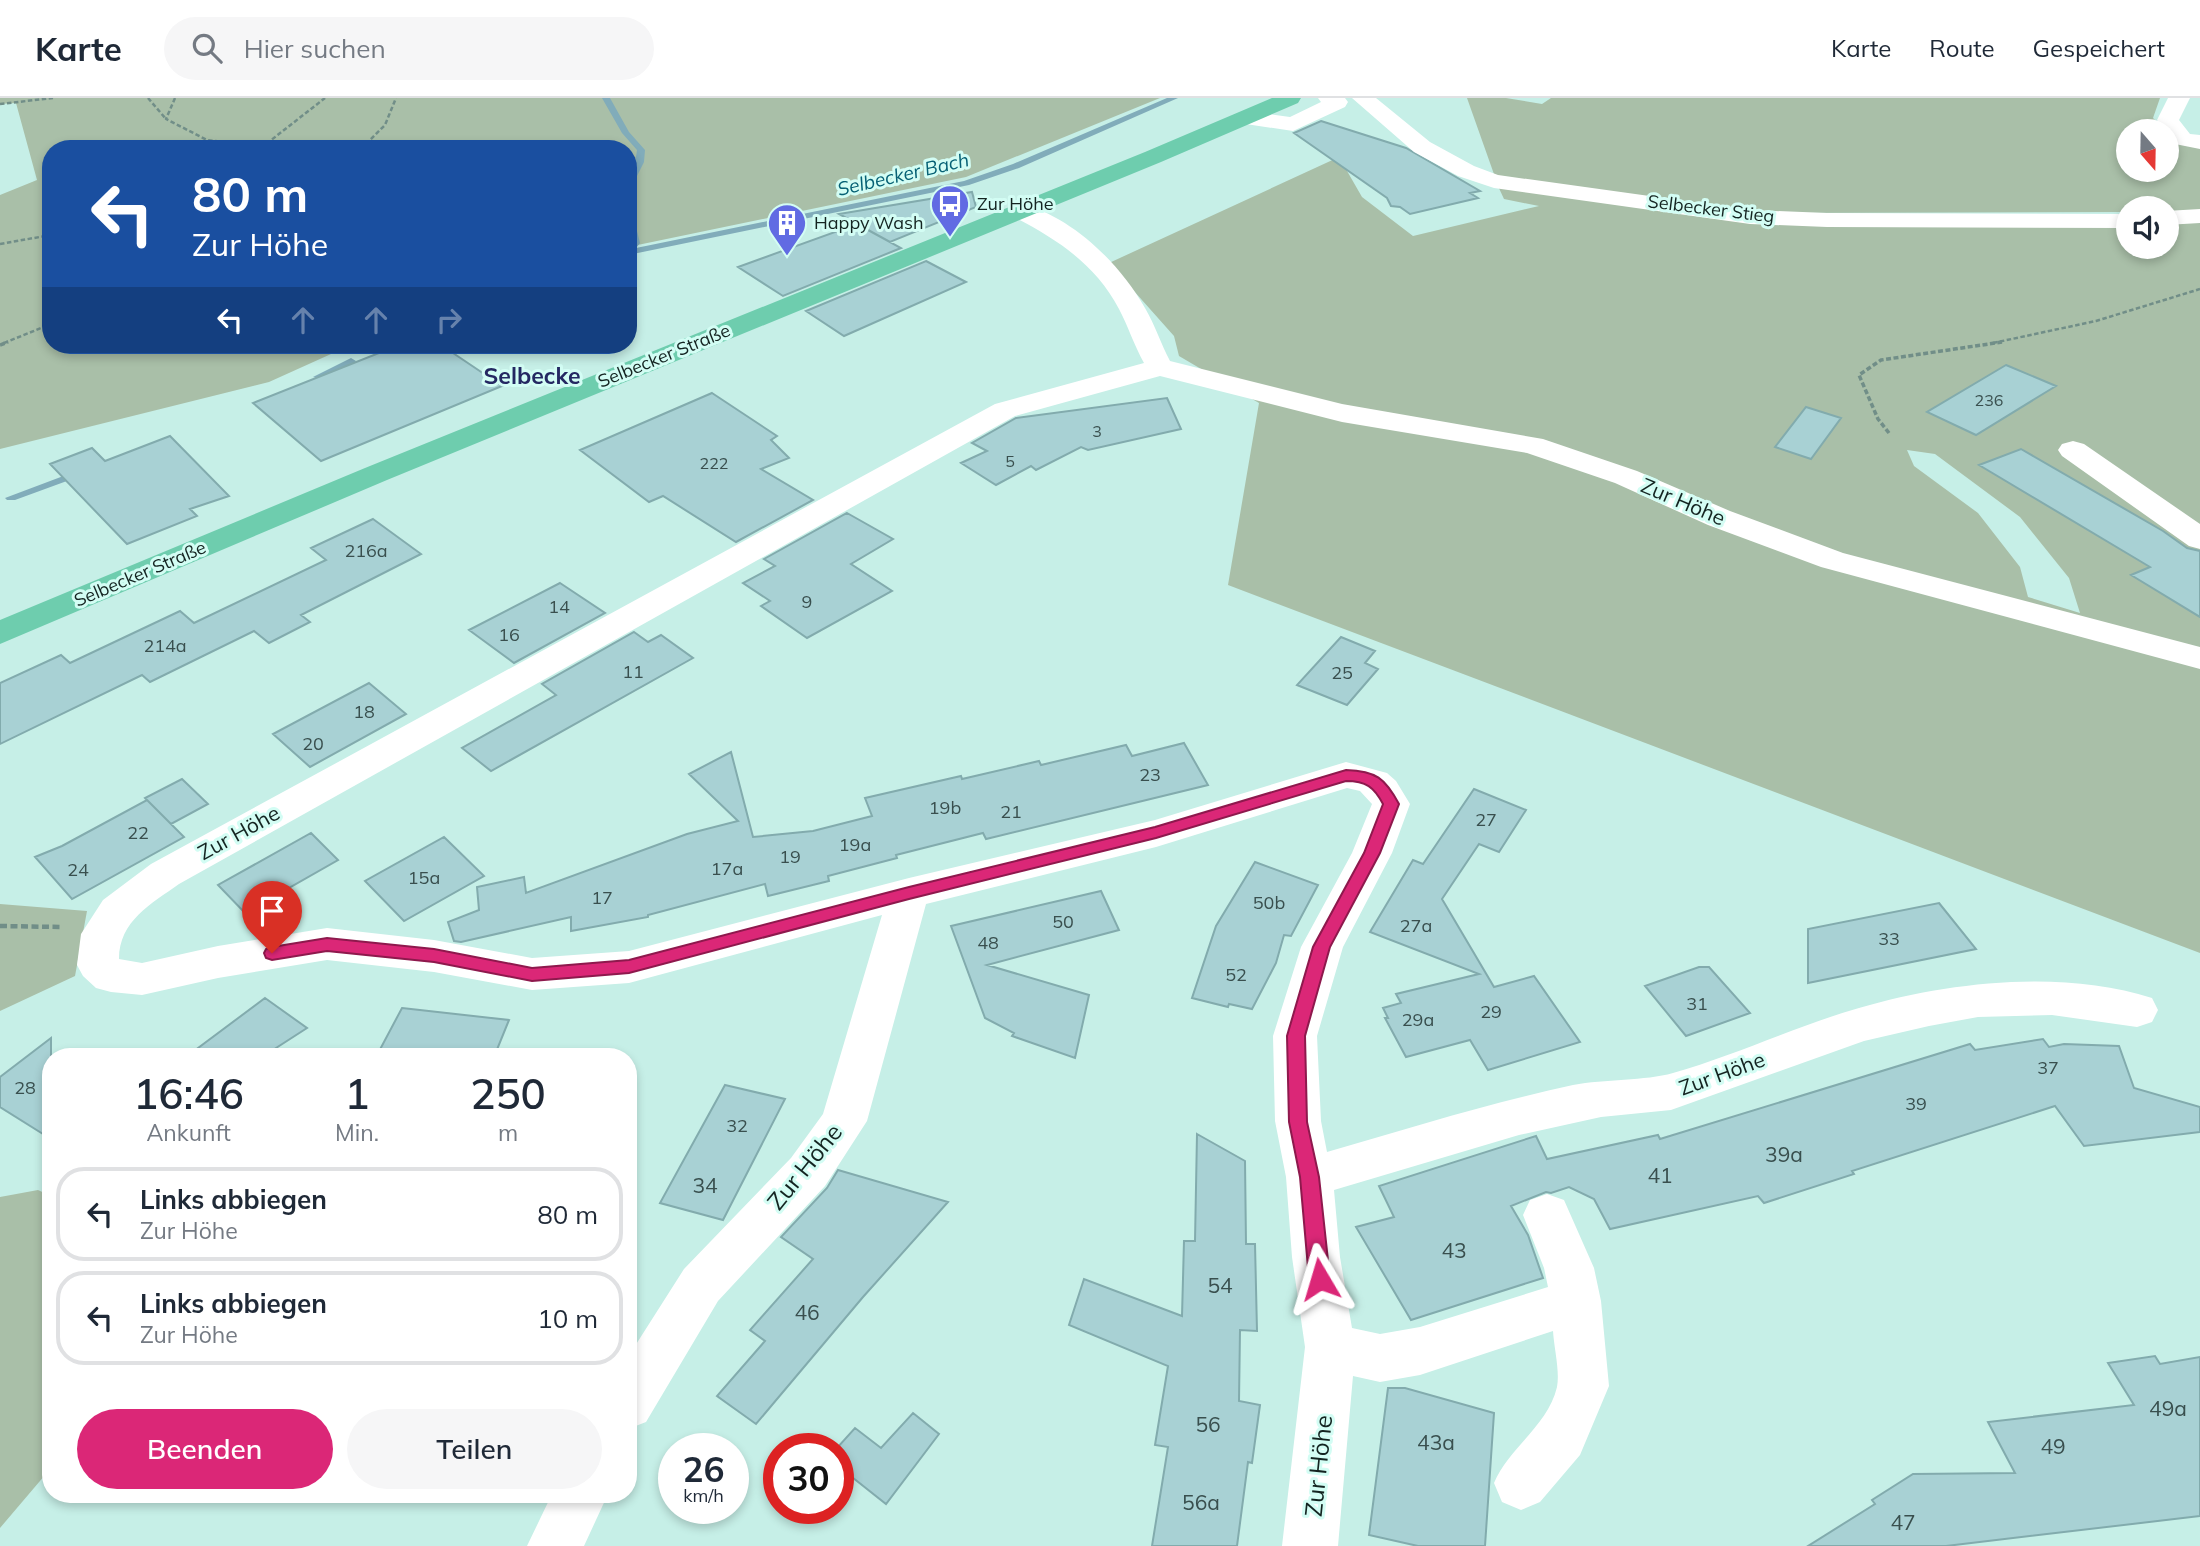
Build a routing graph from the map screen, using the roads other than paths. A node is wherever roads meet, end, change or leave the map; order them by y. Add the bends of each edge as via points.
1 (1290, 98) edge
2 (1363, 98) edge
3 (2179, 98) edge
4 (1333, 100) edge
5 (1247, 118) junction
6 (2200, 142) edge
7 (1018, 211) junction
8 (2200, 216) edge
9 (2179, 217) edge
10 (2116, 221) edge
11 (1160, 367) junction
12 (2073, 450) dead end
13 (2200, 539) edge
14 (0, 633) edge
15 (2200, 658) edge
16 (909, 893) junction
17 (2137, 1010) dead end
18 (1309, 1177) junction
19 (1547, 1214) dead end
20 (1576, 1301) junction
21 (1330, 1347) junction
22 (637, 1389) edge
23 (1521, 1483) dead end
24 (577, 1503) edge
25 (555, 1546) edge
26 (1310, 1546) edge

1 - 5 main road, Selbecker Straße
2 - 10 street, Selbecker Stieg via 1422,146 1494,181 1750,217
3 - 6 street via 2168,120 2183,139
4 - 5 street via 1352,109 1314,127
5 - 7 main road, Selbecker Straße
7 - 11 street via 1065,233 1102,266 1133,312
7 - 14 main road, Selbecker Straße
8 - 9 street
11 - 15 street, Zur Höhe via 1342,413 1533,445 1626,477 1718,518 1832,560
11 - 16 street, Zur Höhe via 1004,410 165,874 121,905 104,928 97,948 98,965 111,976 142,979 327,944 434,956 532,974 629,967
12 - 13 street
16 - 18 street, Zur Höhe via 1156,833 1346,775 1363,776 1381,786 1391,804 1372,853 1322,947 1296,1036 1298,1122
16 - 22 street, Zur Höhe via 844,1121 808,1172 701,1285
17 - 18 street, Zur Höhe via 2052,998 1978,1000 1929,1009 1860,1025 1671,1092 1601,1098 1519,1116
18 - 21 street, Zur Höhe
19 - 20 street via 1569,1268
20 - 21 street via 1420,1351 1380,1358
20 - 23 street via 1583,1385 1561,1437
21 - 26 street, Zur Höhe
24 - 25 street

